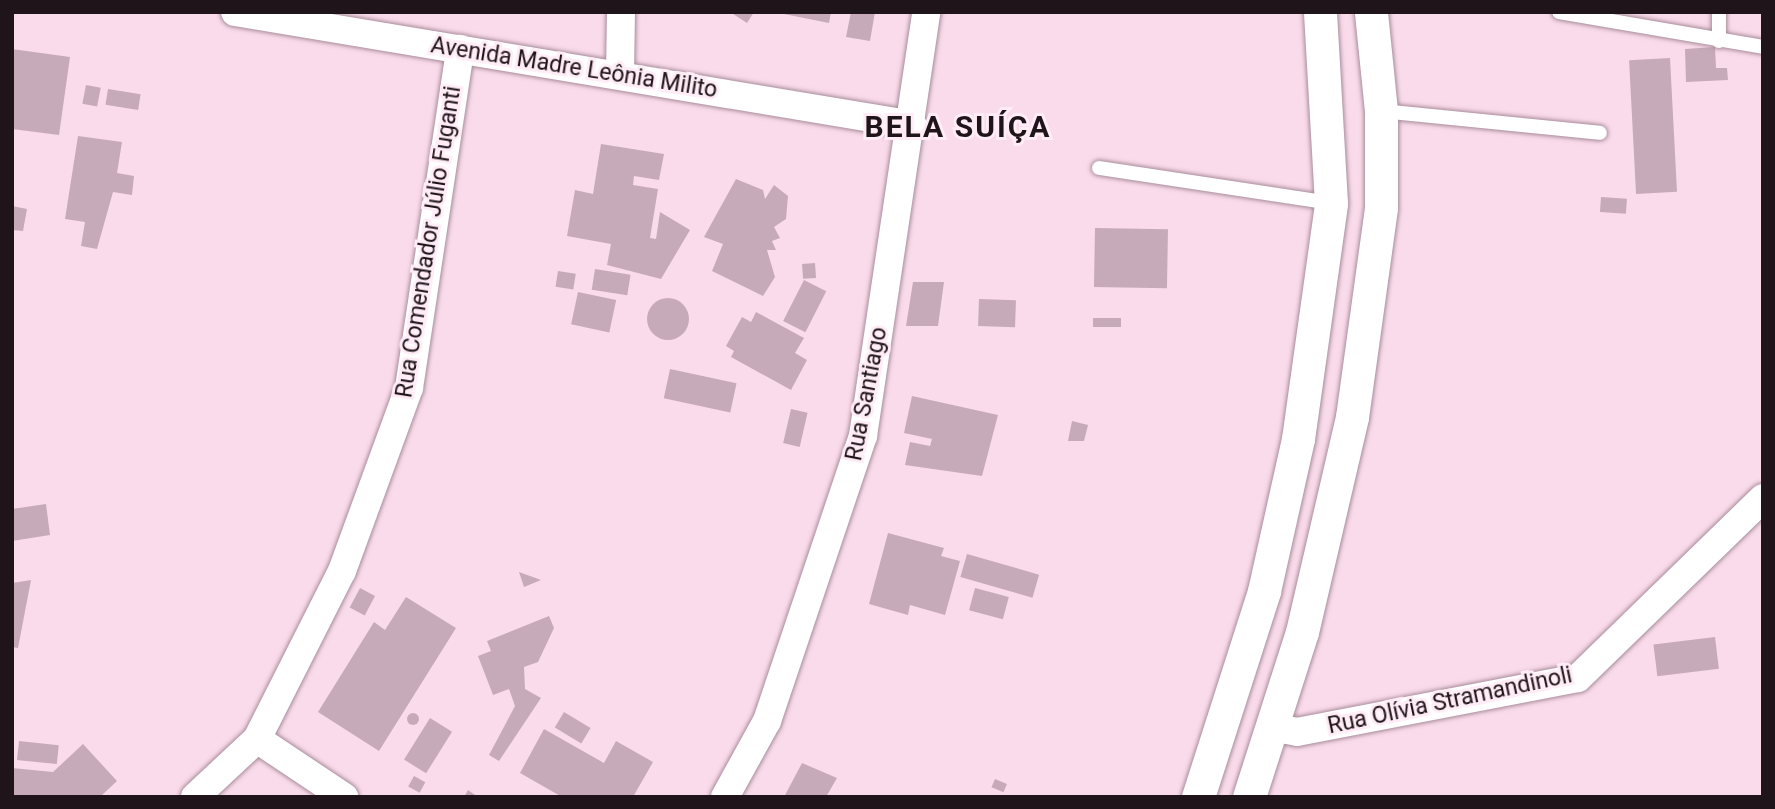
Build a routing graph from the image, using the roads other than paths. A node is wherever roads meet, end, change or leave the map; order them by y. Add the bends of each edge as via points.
1 (235, 12) edge
2 (621, 12) edge
3 (926, 12) edge
4 (1320, 12) edge
5 (1371, 12) edge
6 (1559, 12) edge
7 (1719, 12) edge
8 (1719, 41) junction
9 (1763, 47) edge
10 (460, 49) junction
11 (620, 75) junction
12 (1381, 111) junction
13 (913, 125) junction
14 (1600, 133) dead end
15 (1099, 168) dead end
16 (1331, 203) junction
17 (1763, 498) edge
18 (1230, 713) junction
19 (1275, 728) junction
20 (257, 739) junction
21 (1201, 788) edge
22 (195, 797) edge
23 (344, 797) edge
24 (725, 797) edge
25 (1249, 797) edge

1 - 10 street, Avenida Madre Leônia Milito
2 - 11 street
3 - 13 street, Rua Santiago
4 - 16 street
5 - 12 street
6 - 8 lane
7 - 8 lane
8 - 9 lane
10 - 11 street, Avenida Madre Leônia Milito
10 - 20 street, Rua Comendador Júlio Fuganti via 409,388 342,571
11 - 13 street, Avenida Madre Leônia Milito
12 - 14 lane
12 - 19 street via 1381,206 1352,417 1335,509
13 - 24 street, Rua Santiago via 863,436 767,721
15 - 16 lane
16 - 18 street via 1298,439
17 - 19 street, Rua Olívia Stramandinoli via 1578,678 1297,732
18 - 19 street
18 - 21 street
19 - 25 street
20 - 22 street, Rua Comendador Júlio Fuganti
20 - 23 street
21 - 25 street

